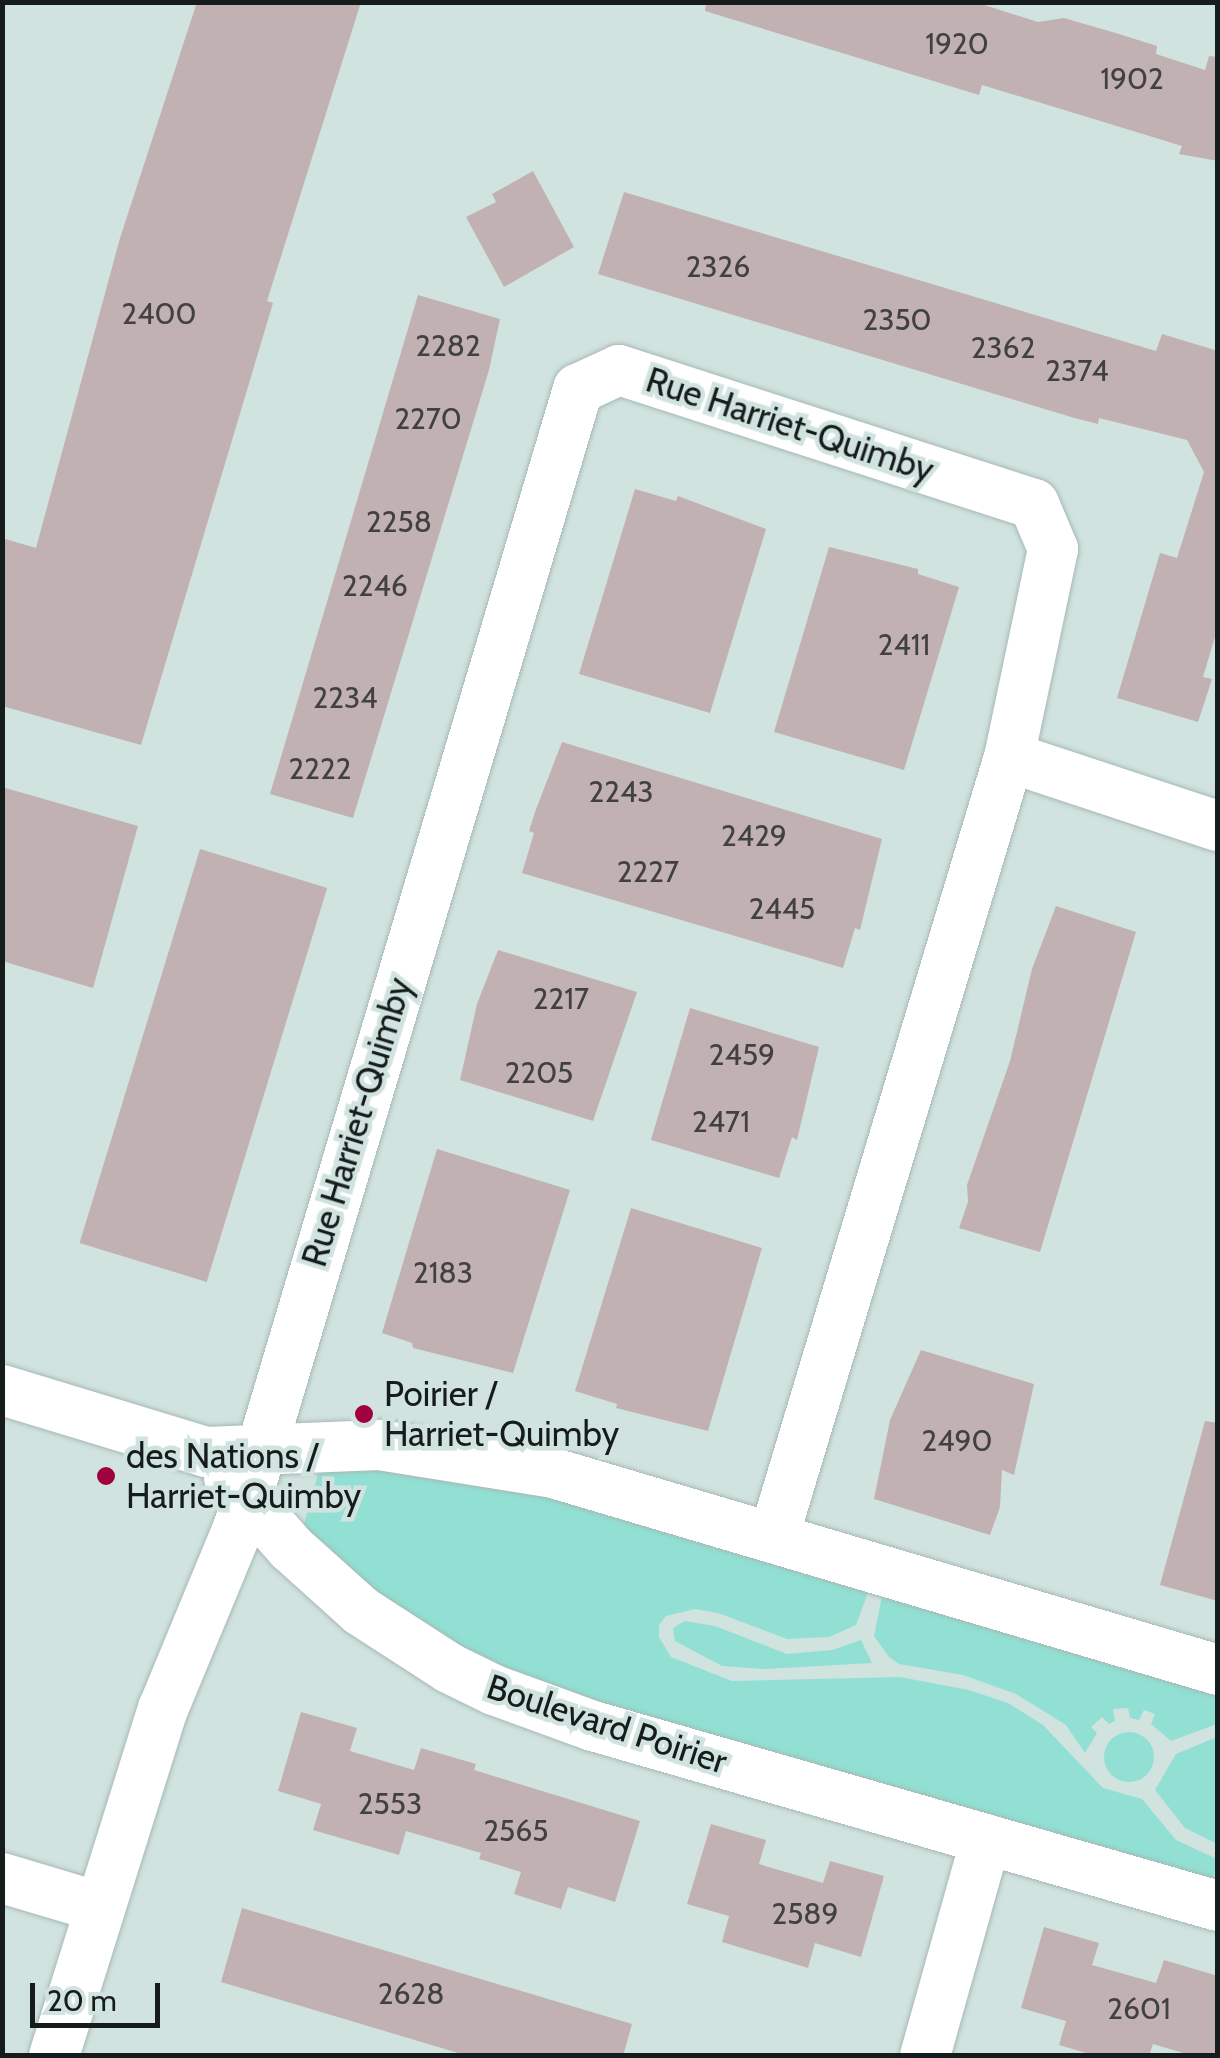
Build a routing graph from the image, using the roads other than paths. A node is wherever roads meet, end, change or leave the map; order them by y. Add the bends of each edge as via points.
1 (1009, 757) junction
2 (1218, 826) edge
3 (2, 1390) edge
4 (254, 1474) junction
5 (774, 1536) junction
6 (1218, 1670) edge
7 (986, 1839) junction
8 (2, 1878) edge
9 (99, 1906) junction
10 (1218, 1906) edge
11 (54, 2056) edge
12 (925, 2056) edge

1 - 2 street
1 - 4 street, Rue Harriet-Quimby via 1054,549 1034,504 619,370 578,389
1 - 5 street, Rue Harriet-Quimby
3 - 4 street via 206,1452
4 - 5 street via 379,1445 553,1474
4 - 7 street, Boulevard Poirier via 313,1570 361,1611 449,1668 593,1726
4 - 9 street, Rue Harriet-Quimby via 164,1709
5 - 6 street
7 - 10 street, Boulevard Poirier
7 - 12 street
8 - 9 street
9 - 11 street, Rue Harriet-Quimby

